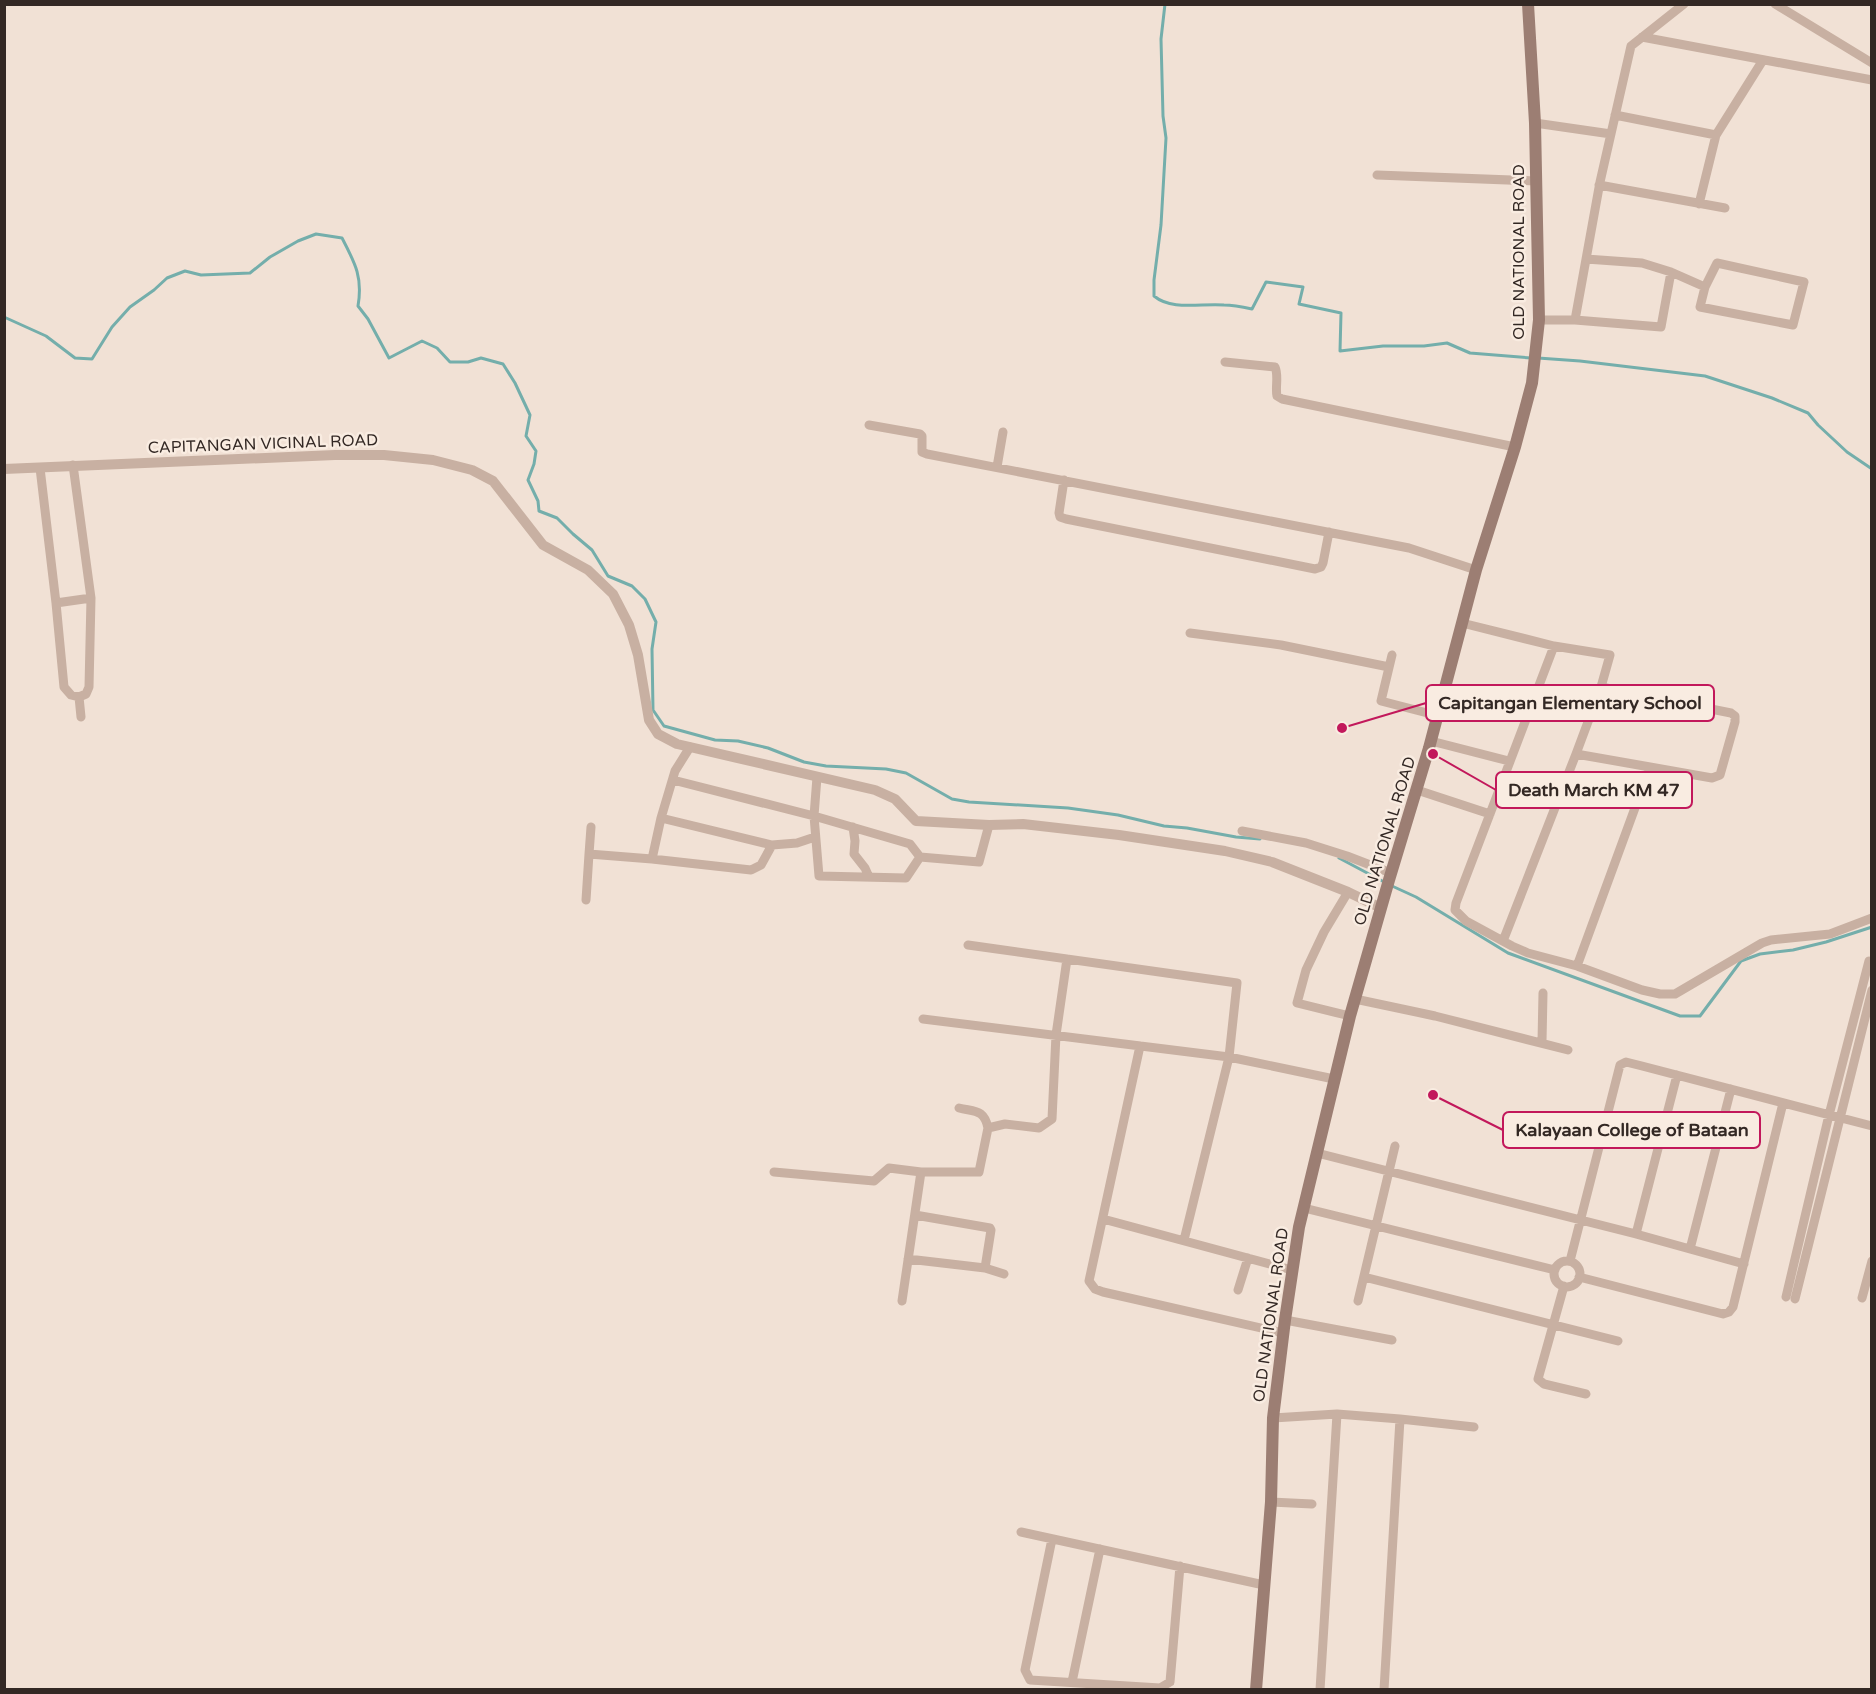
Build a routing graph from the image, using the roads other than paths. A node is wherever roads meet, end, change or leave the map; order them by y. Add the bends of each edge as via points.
1 (1528, 4) edge
2 (1684, 4) edge
3 (1775, 4) edge
4 (1642, 37) junction
5 (1763, 60) junction
6 (1872, 63) edge
7 (1872, 80) edge
8 (1615, 115) junction
9 (1535, 123) junction
10 (1611, 134) junction
11 (1716, 135) junction
12 (1377, 175) dead end
13 (1536, 181) junction
14 (1599, 185) junction
15 (1699, 204) junction
16 (1725, 208) dead end
17 (1586, 259) junction
18 (1671, 272) junction
19 (1705, 287) junction
20 (1539, 320) junction
21 (1575, 320) junction
22 (1225, 362) dead end
23 (869, 425) dead end
24 (1003, 432) dead end
25 (1515, 447) junction
26 (74, 465) junction
27 (997, 467) junction
28 (40, 468) junction
29 (4, 469) edge
30 (1064, 480) junction
31 (1329, 532) junction
32 (1476, 570) junction
33 (91, 598) junction
34 (56, 603) junction
35 (1462, 624) junction
36 (1190, 633) dead end
37 (1554, 646) junction
38 (1392, 655) dead end
39 (1389, 667) junction
40 (1601, 687) junction
41 (79, 697) junction
42 (1438, 716) junction
43 (81, 717) dead end
44 (1431, 741) junction
45 (690, 747) junction
46 (1576, 754) junction
47 (1509, 761) junction
48 (1650, 767) junction
49 (817, 777) junction
50 (1502, 779) junction
51 (673, 780) junction
52 (1642, 789) junction
53 (1417, 790) junction
54 (1672, 796) dead end
55 (1556, 804) junction
56 (1490, 814) junction
57 (814, 816) junction
58 (661, 818) junction
59 (989, 825) junction
60 (591, 826) dead end
61 (853, 827) junction
62 (1242, 831) dead end
63 (815, 837) junction
64 (772, 845) junction
65 (589, 854) junction
66 (920, 858) junction
67 (652, 859) junction
68 (869, 877) junction
69 (1388, 881) junction
70 (1348, 892) junction
71 (585, 900) dead end
72 (1381, 908) junction
73 (1872, 918) edge
74 (1503, 940) junction
75 (968, 945) dead end
76 (1067, 959) junction
77 (1869, 961) dead end
78 (1577, 966) junction
79 (1872, 990) edge
80 (1544, 993) dead end
81 (1355, 999) junction
82 (1350, 1016) junction
83 (923, 1019) dead end
84 (1056, 1035) junction
85 (1542, 1042) junction
86 (1140, 1046) junction
87 (1568, 1050) dead end
88 (1229, 1057) junction
89 (1677, 1075) junction
90 (1334, 1079) junction
91 (1731, 1089) junction
92 (1783, 1102) junction
93 (959, 1108) dead end
94 (1834, 1116) junction
95 (1872, 1126) edge
96 (988, 1128) junction
97 (1395, 1146) dead end
98 (1317, 1153) junction
99 (774, 1172) dead end
100 (921, 1172) junction
101 (1390, 1172) junction
102 (1304, 1208) junction
103 (915, 1215) junction
104 (1103, 1219) junction
105 (1581, 1220) junction
106 (1376, 1226) junction
107 (1636, 1234) junction
108 (1184, 1240) junction
109 (1690, 1249) junction
110 (908, 1258) junction
111 (1248, 1258) junction
112 (1872, 1261) edge
113 (1570, 1262) junction
114 (1744, 1264) junction
115 (985, 1268) junction
116 (1292, 1270) junction
117 (1555, 1270) junction
118 (1004, 1274) dead end
119 (1364, 1277) junction
120 (1579, 1277) junction
121 (1564, 1286) junction
122 (1238, 1290) dead end
123 (1790, 1298) dead end
124 (1862, 1298) dead end
125 (902, 1301) dead end
126 (1358, 1301) dead end
127 (1553, 1324) junction
128 (1284, 1326) junction
129 (1392, 1340) dead end
130 (1618, 1341) dead end
131 (1586, 1394) dead end
132 (1337, 1414) junction
133 (1273, 1418) junction
134 (1400, 1419) junction
135 (1474, 1427) dead end
136 (1271, 1502) junction
137 (1312, 1504) dead end
138 (1021, 1532) dead end
139 (1052, 1539) junction
140 (1100, 1549) junction
141 (1180, 1566) junction
142 (1264, 1585) junction
143 (1072, 1682) junction
144 (1256, 1689) edge
145 (1320, 1689) edge
146 (1384, 1689) edge

1 - 9 main road, OLD NATIONAL ROAD
2 - 4 street
3 - 6 street
4 - 5 street
4 - 8 street via 1631,46
5 - 7 street
5 - 11 street
8 - 10 street
8 - 11 street
9 - 10 street
9 - 13 main road, OLD NATIONAL ROAD
10 - 14 street
11 - 15 street
12 - 13 street
13 - 20 main road, OLD NATIONAL ROAD
14 - 15 street
14 - 17 street
15 - 16 street
17 - 18 street via 1642,263
17 - 21 street
18 - 19 street
18 - 21 street via 1661,327
19 - 19 street via 1718,263 1804,282 1793,325 1700,307
20 - 21 street
20 - 25 main road, OLD NATIONAL ROAD via 1532,383
22 - 25 street via 1275,367 1277,396 1282,399
23 - 27 street via 920,434 922,452 927,454
24 - 27 street
25 - 32 main road, OLD NATIONAL ROAD
26 - 28 street, CAPITANGAN VICINAL ROAD
26 - 33 street
26 - 45 street, CAPITANGAN VICINAL ROAD via 374,455 433,460 472,470 493,481 543,545 588,570 613,594 629,625 638,655 649,720 658,734
27 - 30 street
28 - 29 street, CAPITANGAN VICINAL ROAD
28 - 34 street
30 - 31 street
30 - 31 street via 1060,517 1196,546 1315,569 1323,563
31 - 32 street via 1409,548
32 - 35 main road, OLD NATIONAL ROAD
33 - 34 street
33 - 41 street via 89,687
34 - 41 street via 64,687
35 - 37 street
35 - 42 main road, OLD NATIONAL ROAD
36 - 39 street via 1281,645
37 - 40 street via 1610,655
37 - 47 street
38 - 39 street
39 - 42 street via 1381,701
40 - 46 street
40 - 48 street via 1735,716 1720,775 1712,778
41 - 43 street
42 - 44 main road, OLD NATIONAL ROAD
44 - 47 street
44 - 53 main road, OLD NATIONAL ROAD
45 - 49 street, CAPITANGAN VICINAL ROAD
45 - 51 street
46 - 48 street
46 - 55 street
47 - 50 street
48 - 52 street
49 - 57 street
49 - 59 street, CAPITANGAN VICINAL ROAD via 875,790 895,799 916,821
50 - 55 street
50 - 56 street
51 - 57 street
51 - 58 street
52 - 54 street
52 - 78 street
53 - 56 street
53 - 69 main road, OLD NATIONAL ROAD
55 - 74 street
56 - 74 street via 1455,910 1466,921
57 - 61 street
57 - 63 street
58 - 64 street
58 - 67 street
59 - 66 street via 978,862
59 - 70 street, CAPITANGAN VICINAL ROAD via 1023,824 1225,851 1272,862
60 - 65 street
61 - 66 street via 910,844
61 - 68 street via 854,854
62 - 69 street via 1306,843 1347,856
63 - 64 street
63 - 68 street via 819,876
64 - 67 street via 761,865 751,870
65 - 67 street
65 - 71 street
66 - 68 street via 906,878
69 - 72 main road, OLD NATIONAL ROAD
70 - 72 street, CAPITANGAN VICINAL ROAD
70 - 82 street via 1306,970 1298,1004
72 - 81 main road, OLD NATIONAL ROAD
73 - 78 street via 1830,934 1762,943 1675,994 1642,990
74 - 78 street via 1528,953
75 - 76 street
76 - 84 street
76 - 88 street via 1237,983
77 - 94 street
79 - 94 street
80 - 85 street
81 - 82 main road, OLD NATIONAL ROAD
81 - 85 street
82 - 90 main road, OLD NATIONAL ROAD
83 - 84 street
84 - 86 street
84 - 96 street via 1052,1119 1039,1128 1005,1124
85 - 87 street
86 - 88 street
86 - 104 street
88 - 90 street
88 - 108 street
89 - 91 street
89 - 105 street via 1626,1062 1620,1065
89 - 107 street
90 - 98 main road, OLD NATIONAL ROAD
91 - 92 street
91 - 109 street
92 - 94 street
92 - 114 street
93 - 96 street via 986,1117
94 - 95 street
94 - 123 street
96 - 100 street via 979,1172
97 - 101 street
98 - 101 street
98 - 102 main road, OLD NATIONAL ROAD
99 - 100 street via 874,1181 889,1168
100 - 103 street
101 - 105 street
101 - 106 street
102 - 106 street
102 - 116 main road, OLD NATIONAL ROAD
103 - 110 street
103 - 115 street via 990,1228
104 - 108 street
104 - 128 street via 1089,1281 1095,1288
105 - 107 street
105 - 113 street
106 - 117 street
106 - 119 street
107 - 109 street
108 - 111 street
109 - 114 street
110 - 115 street
110 - 125 street
111 - 116 street
111 - 122 street
112 - 124 street
113 - 117 street via 1559,1264
113 - 120 street via 1577,1266
114 - 120 street via 1733,1307 1723,1314
115 - 118 street
116 - 128 main road, OLD NATIONAL ROAD
117 - 121 street via 1555,1278
119 - 126 street
119 - 127 street
120 - 121 street via 1571,1286
121 - 127 street
127 - 130 street
127 - 131 street via 1538,1379
128 - 129 street
128 - 133 main road, OLD NATIONAL ROAD
132 - 133 street
132 - 134 street
132 - 145 street
133 - 136 main road, OLD NATIONAL ROAD
134 - 135 street
134 - 146 street
136 - 137 street
136 - 142 main road, OLD NATIONAL ROAD
138 - 139 street
139 - 140 street
139 - 143 street via 1025,1670 1030,1680
140 - 141 street
140 - 143 street
141 - 142 street
141 - 143 street via 1170,1682 1160,1688
142 - 144 main road, OLD NATIONAL ROAD

